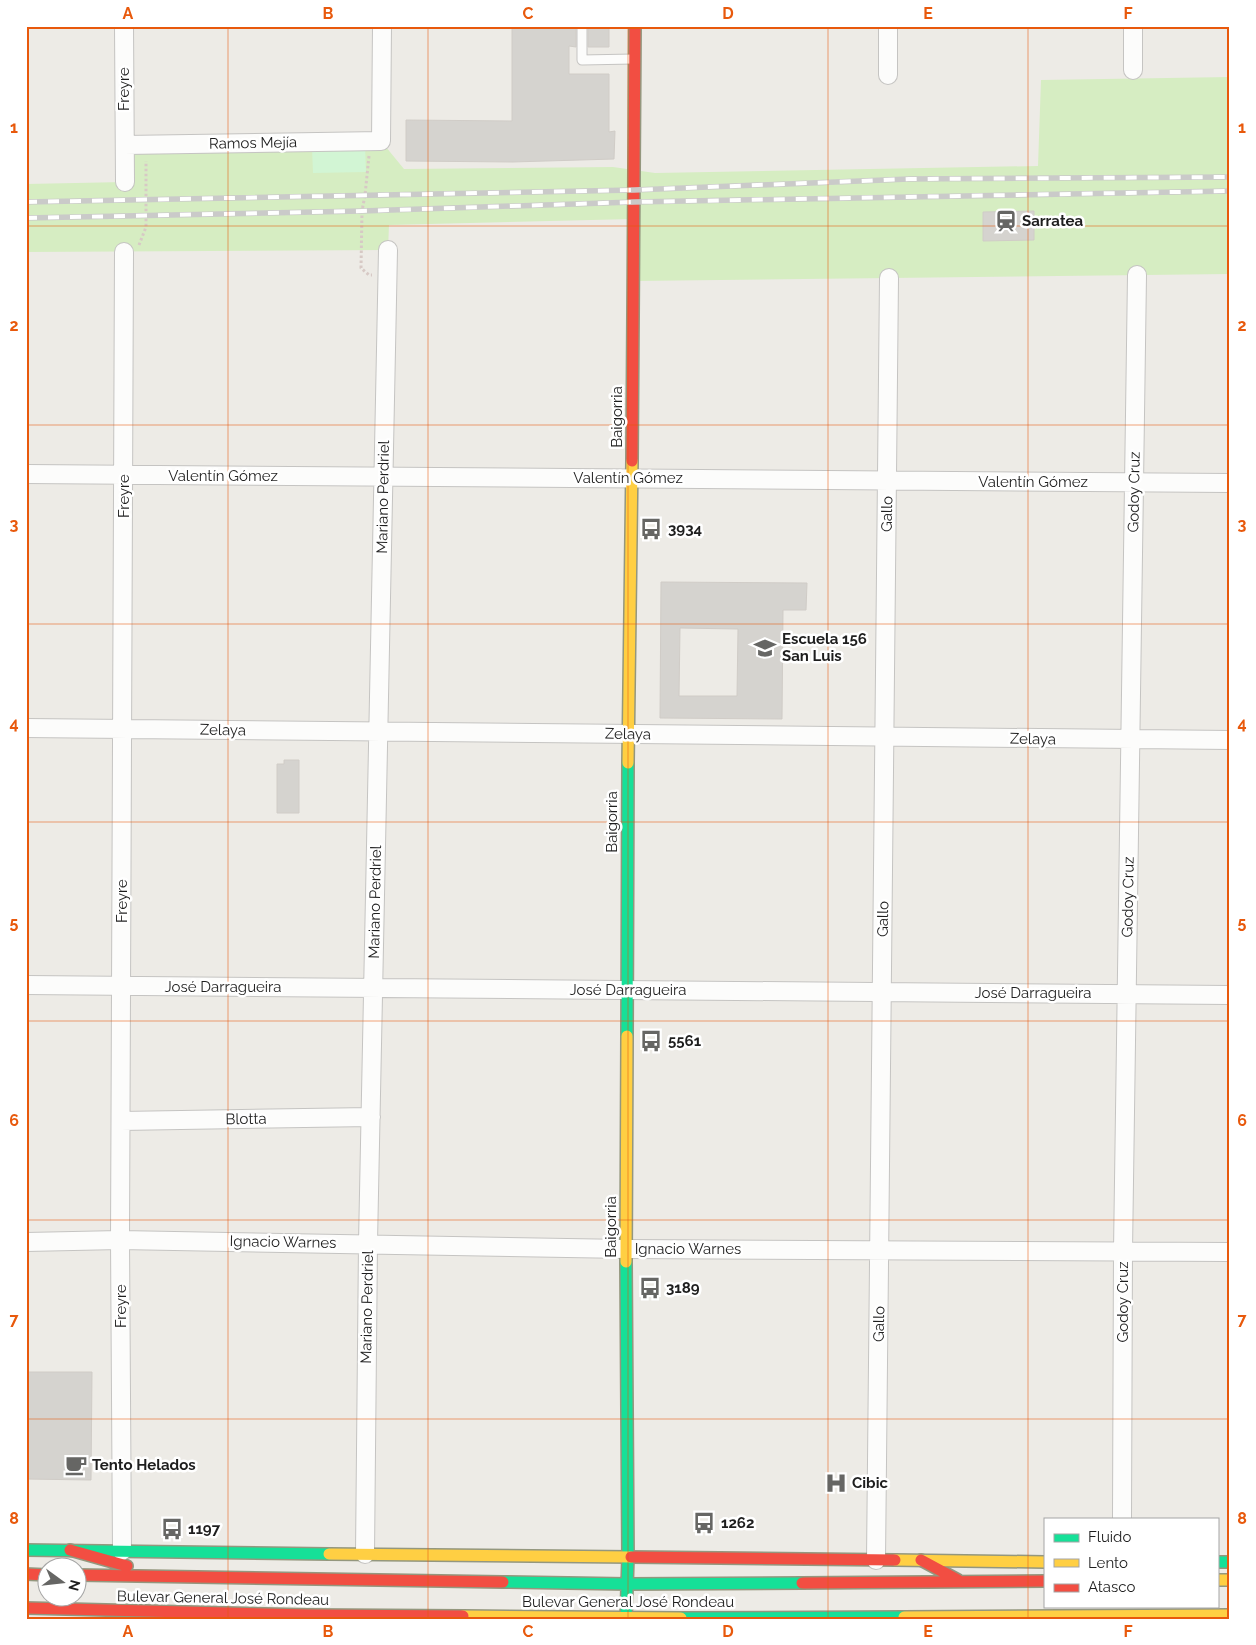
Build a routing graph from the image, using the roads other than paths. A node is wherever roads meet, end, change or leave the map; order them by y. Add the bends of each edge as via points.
1 (124, 26) edge
2 (382, 26) edge
3 (582, 26) edge
4 (635, 26) edge
5 (888, 26) edge
6 (1133, 26) edge
7 (635, 60) junction
8 (1134, 70) dead end
9 (888, 75) dead end
10 (124, 145) junction
11 (125, 182) dead end
12 (388, 250) dead end
13 (131, 252) road end
14 (1137, 275) dead end
15 (889, 278) dead end
16 (26, 474) edge
17 (124, 475) junction
18 (383, 477) junction
19 (632, 478) junction
20 (888, 480) junction
21 (1134, 482) junction
22 (1230, 483) edge
23 (26, 728) edge
24 (122, 729) junction
25 (378, 732) junction
26 (628, 734) junction
27 (885, 737) junction
28 (1130, 740) junction
29 (1230, 740) edge
30 (26, 985) edge
31 (122, 986) junction
32 (373, 988) junction
33 (627, 990) junction
34 (882, 992) junction
35 (1127, 994) junction
36 (1230, 995) edge
37 (370, 1117) junction
38 (121, 1121) junction
39 (120, 1240) junction
40 (26, 1242) edge
41 (368, 1243) junction
42 (626, 1249) junction
43 (879, 1250) junction
44 (1123, 1251) junction
45 (1230, 1252) edge
46 (1122, 1518) edge
47 (26, 1550) edge
48 (70, 1550) junction
49 (122, 1551) junction
50 (365, 1554) junction
51 (628, 1557) junction
52 (876, 1560) junction
53 (921, 1560) junction
54 (1044, 1562) edge
55 (88, 1575) edge
56 (162, 1576) junction
57 (1044, 1581) edge
58 (961, 1582) junction
59 (627, 1584) junction
60 (26, 1608) edge
61 (308, 1616) junction
62 (1230, 1616) edge
63 (626, 1618) edge
64 (323, 1619) edge

1 - 10 street, Freyre
2 - 10 street, Ramos Mejía via 380,141
3 - 7 lane via 582,60
4 - 7 main road, Baigorria
5 - 9 street
6 - 8 street
7 - 19 main road, Baigorria
10 - 11 street, Freyre
12 - 18 street, Mariano Perdriel
13 - 17 street, Freyre
14 - 21 street, Godoy Cruz
15 - 20 street, Gallo
16 - 17 street, Valentín Gómez
17 - 18 street, Valentín Gómez
17 - 24 street, Freyre
18 - 19 street, Valentín Gómez
18 - 25 street, Mariano Perdriel
19 - 20 street, Valentín Gómez
19 - 26 main road, Baigorria
20 - 21 street, Valentín Gómez
20 - 27 street, Gallo
21 - 22 street, Valentín Gómez
21 - 28 street, Godoy Cruz
23 - 24 street, Zelaya
24 - 25 street, Zelaya
24 - 31 street, Freyre
25 - 26 street, Zelaya
25 - 32 street, Mariano Perdriel
26 - 27 street, Zelaya
26 - 33 main road, Baigorria
27 - 28 street, Zelaya
27 - 34 street, Gallo
28 - 29 street, Zelaya
28 - 35 street, Godoy Cruz
30 - 31 street, José Darragueira
31 - 32 street, José Darragueira
31 - 38 street, Freyre
32 - 33 street, José Darragueira
32 - 37 street, Mariano Perdriel
33 - 34 street, José Darragueira
33 - 42 main road, Baigorria
34 - 35 street, José Darragueira
34 - 43 street, Gallo
35 - 36 street, José Darragueira
35 - 44 street, Godoy Cruz
37 - 38 street, Blotta
37 - 41 street, Mariano Perdriel
38 - 39 street, Freyre
39 - 40 street, Ignacio Warnes
39 - 41 street, Ignacio Warnes
39 - 49 street, Freyre
41 - 42 street, Ignacio Warnes
41 - 50 street, Mariano Perdriel
42 - 43 street, Ignacio Warnes
42 - 51 main road, Baigorria
43 - 44 street, Ignacio Warnes
43 - 52 street, Gallo
44 - 45 street, Ignacio Warnes
44 - 46 street, Godoy Cruz
47 - 48 main road
48 - 49 main road
48 - 56 main road
49 - 50 main road
50 - 51 main road
51 - 52 main road
51 - 59 main road, Baigorria
52 - 53 main road
53 - 54 main road
53 - 58 main road
55 - 56 main road, Bulevar General José Rondeau
56 - 59 main road, Bulevar General José Rondeau
57 - 58 main road, Bulevar General José Rondeau
58 - 59 main road, Bulevar General José Rondeau
59 - 63 main road, Baigorria
60 - 61 main road, Bulevar General José Rondeau
61 - 63 main road, Bulevar General José Rondeau
61 - 64 main road
62 - 63 main road, Bulevar General José Rondeau

